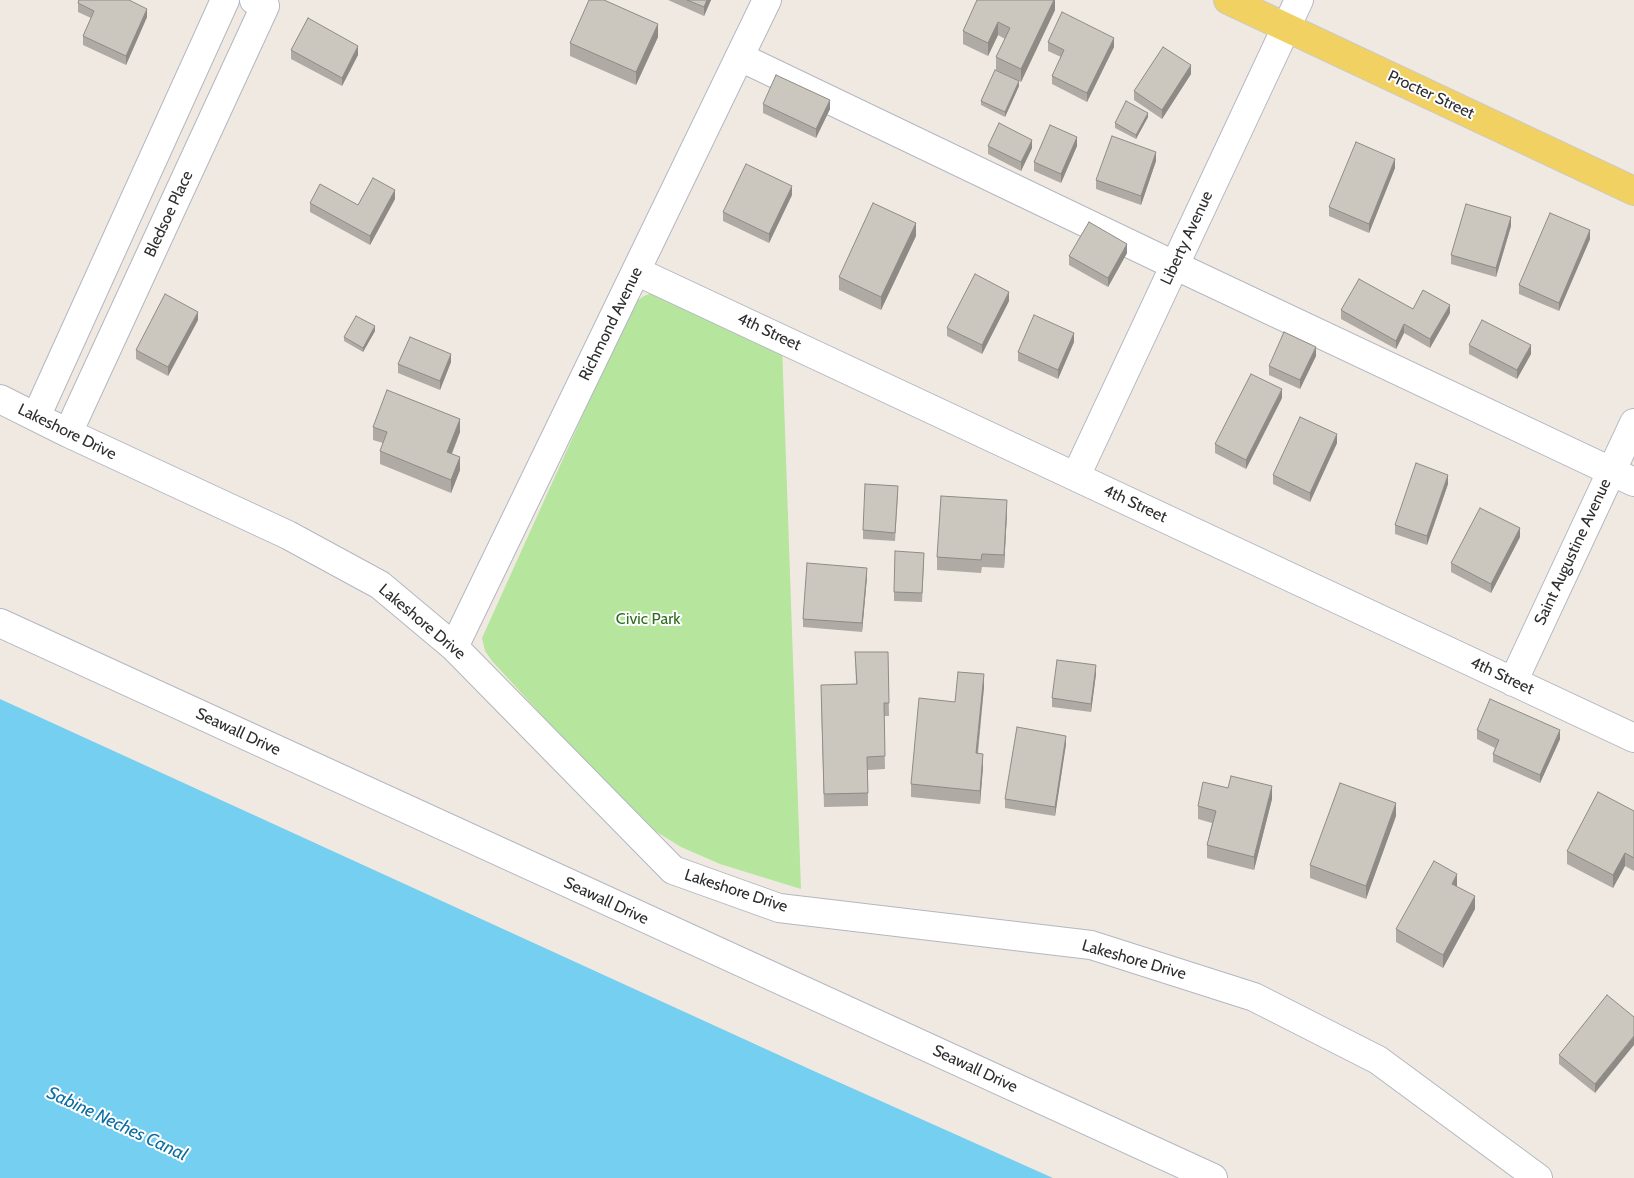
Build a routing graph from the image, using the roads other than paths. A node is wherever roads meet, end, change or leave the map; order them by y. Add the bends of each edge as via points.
1 (225, 0) edge
2 (254, 0) edge
3 (767, 0) edge
4 (1228, 0) edge
5 (1299, 0) edge
6 (1286, 27) junction
7 (740, 56) junction
8 (1634, 191) edge
9 (1174, 265) junction
10 (636, 271) junction
11 (0, 399) edge
12 (36, 417) junction
13 (1634, 423) edge
14 (68, 434) junction
15 (1076, 476) junction
16 (1623, 476) edge
17 (0, 623) edge
18 (454, 647) junction
19 (1513, 682) junction
20 (1634, 738) edge
21 (1213, 1178) edge
22 (1538, 1178) edge

1 - 12 street
2 - 14 street, Bledsoe Place via 265,6
3 - 7 street, Richmond Avenue
4 - 6 main road, Procter Street
5 - 6 street, Liberty Avenue
6 - 8 main road, Procter Street
6 - 9 street, Liberty Avenue
7 - 9 street
7 - 10 street, Richmond Avenue
9 - 15 street, Liberty Avenue
9 - 16 street
10 - 15 street, 4th Street
10 - 18 street, Richmond Avenue
11 - 12 street, Lakeshore Drive
12 - 14 street, Lakeshore Drive
13 - 16 street, Saint Augustine Avenue
14 - 18 street, Lakeshore Drive via 288,535 380,585
15 - 19 street, 4th Street
16 - 19 street, Saint Augustine Avenue
17 - 21 street, Seawall Drive
18 - 22 street, Lakeshore Drive via 673,870 779,908 1092,946 1254,996 1378,1060
19 - 20 street, 4th Street

